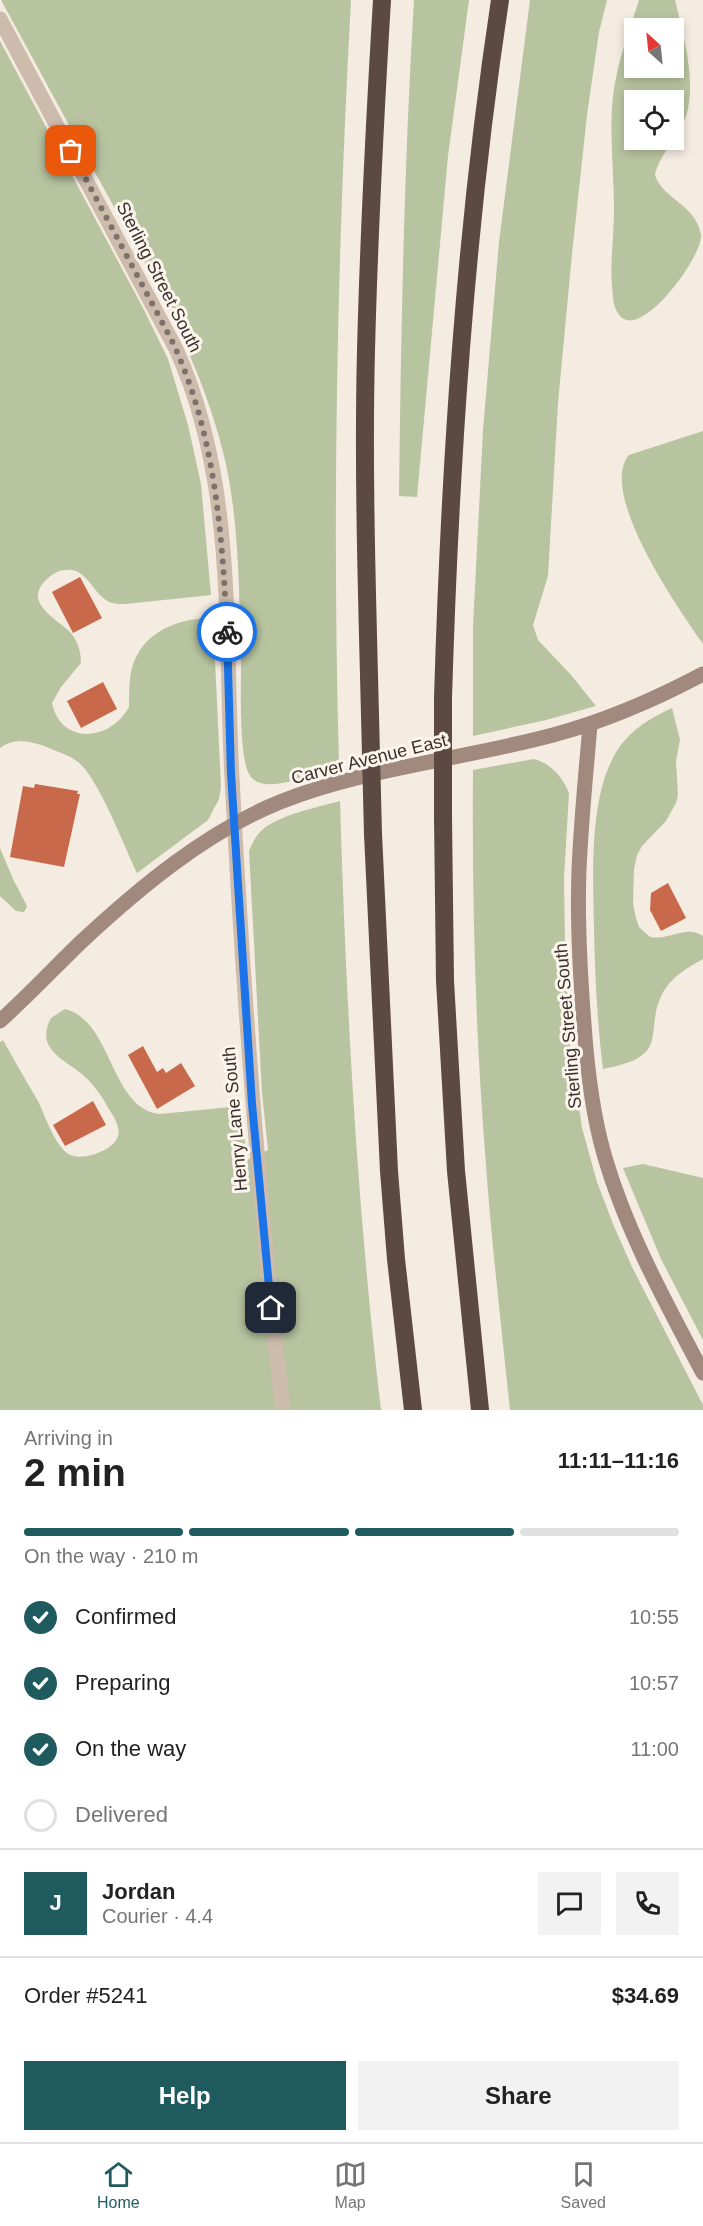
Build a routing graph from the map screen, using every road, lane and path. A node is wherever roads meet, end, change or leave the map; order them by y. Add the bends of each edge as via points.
1 (382, 0) edge
2 (500, 0) edge
3 (0, 19) edge
4 (703, 674) edge
5 (590, 725) junction
6 (234, 825) junction
7 (0, 1021) edge
8 (703, 1373) edge
9 (283, 1410) edge
10 (413, 1410) edge
11 (480, 1410) edge

1 - 10 highway, bridge via 366,352 366,549 373,834 389,1171
2 - 11 highway, bridge via 458,372 443,698 445,981 455,1159
3 - 6 street, Sterling Street South via 171,339 201,421 220,522
4 - 5 street, Carver Avenue East via 644,704
5 - 6 street, Carver Avenue East via 330,786 279,803
5 - 8 street, Sterling Street South via 579,914 583,1020 593,1104 621,1206
6 - 7 street, Carver Avenue East via 127,901
6 - 9 street, Henry Lane South via 252,1104

